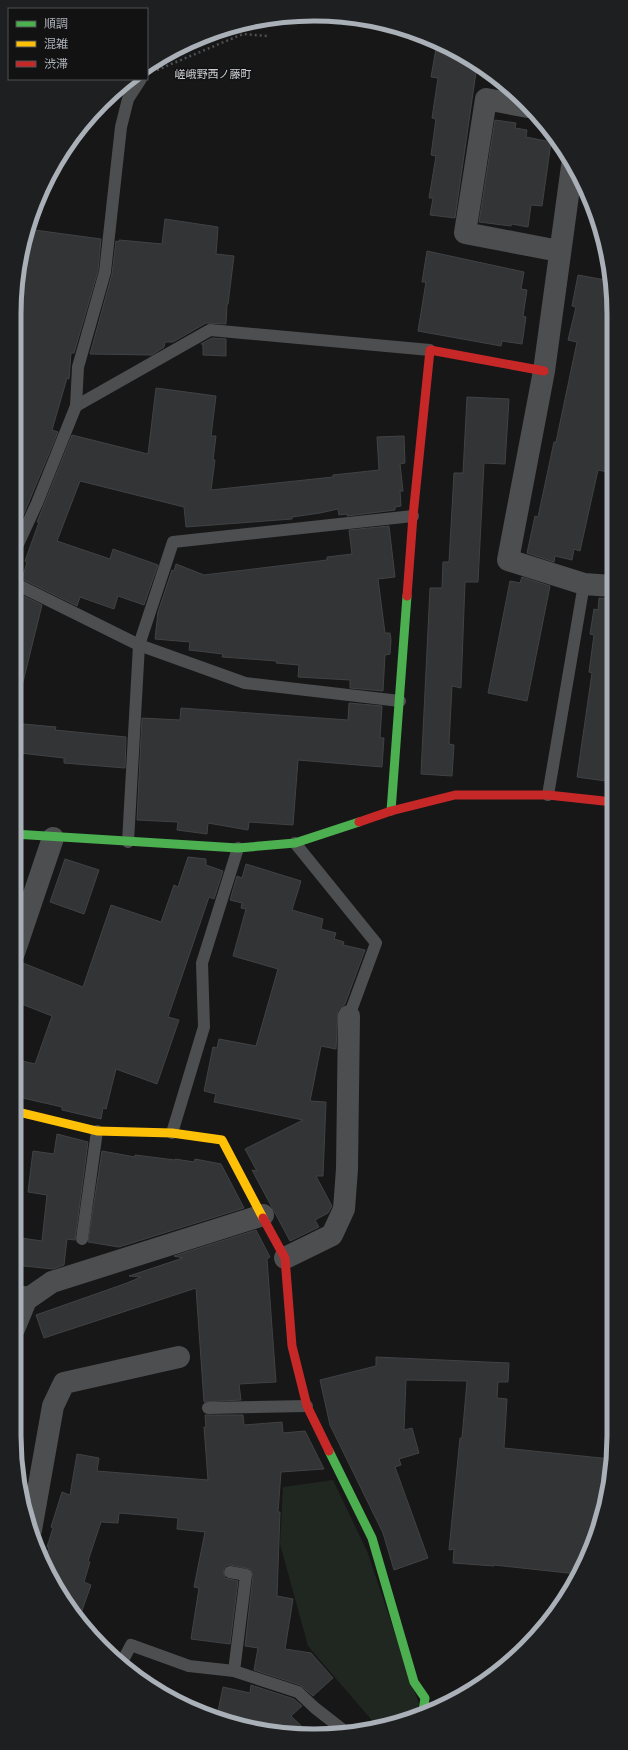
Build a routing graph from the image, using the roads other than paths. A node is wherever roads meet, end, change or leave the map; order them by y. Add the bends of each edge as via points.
1 (140, 80) edge
2 (519, 106) edge
3 (571, 173) edge
4 (560, 251) junction
5 (430, 350) junction
6 (544, 371) junction
7 (76, 406) junction
8 (413, 516) junction
9 (21, 538) edge
10 (584, 584) junction
11 (21, 586) edge
12 (607, 586) edge
13 (139, 645) junction
14 (400, 700) junction
15 (548, 795) junction
16 (607, 801) edge
17 (391, 811) junction
18 (21, 835) edge
19 (53, 838) junction
20 (128, 842) junction
21 (296, 843) junction
22 (238, 848) junction
23 (21, 932) edge
24 (349, 1016) joint
25 (21, 1113) edge
26 (97, 1131) junction
27 (172, 1133) junction
28 (263, 1215) junction
29 (82, 1239) dead end
30 (285, 1258) junction
31 (21, 1292) edge
32 (35, 1294) junction
33 (21, 1312) edge
34 (179, 1357) dead end
35 (308, 1406) junction
36 (208, 1408) dead end
37 (33, 1517) edge
38 (230, 1572) dead end
39 (124, 1658) edge
40 (234, 1670) junction
41 (423, 1708) edge
42 (340, 1727) edge

1 - 7 lane via 128,99 121,127 105,272 78,367
2 - 4 street via 486,100 465,233
3 - 4 street
4 - 6 street
5 - 6 street
5 - 7 lane via 210,330
5 - 8 street
6 - 10 street via 508,560
7 - 9 lane
8 - 13 lane via 173,542
8 - 14 street
10 - 12 street
10 - 15 lane
11 - 13 lane
13 - 14 lane via 245,683
13 - 20 lane
14 - 17 street
15 - 16 street
15 - 17 street via 455,794
17 - 21 street
18 - 19 street
19 - 20 street
19 - 23 street
20 - 22 street
21 - 22 street
21 - 24 lane via 376,943
22 - 27 lane via 202,963 204,1027
24 - 30 street via 344,1209 332,1235
25 - 26 street
26 - 27 street
26 - 29 lane
27 - 28 street via 222,1140
28 - 30 street
28 - 32 street via 52,1282
30 - 35 street via 292,1346
31 - 32 lane
32 - 33 street via 26,1300
34 - 37 street via 64,1383 53,1406
35 - 36 lane
35 - 41 street via 372,1538 414,1682 425,1698
38 - 40 lane via 246,1575
39 - 40 lane via 131,1644 189,1666
40 - 42 lane via 298,1692

